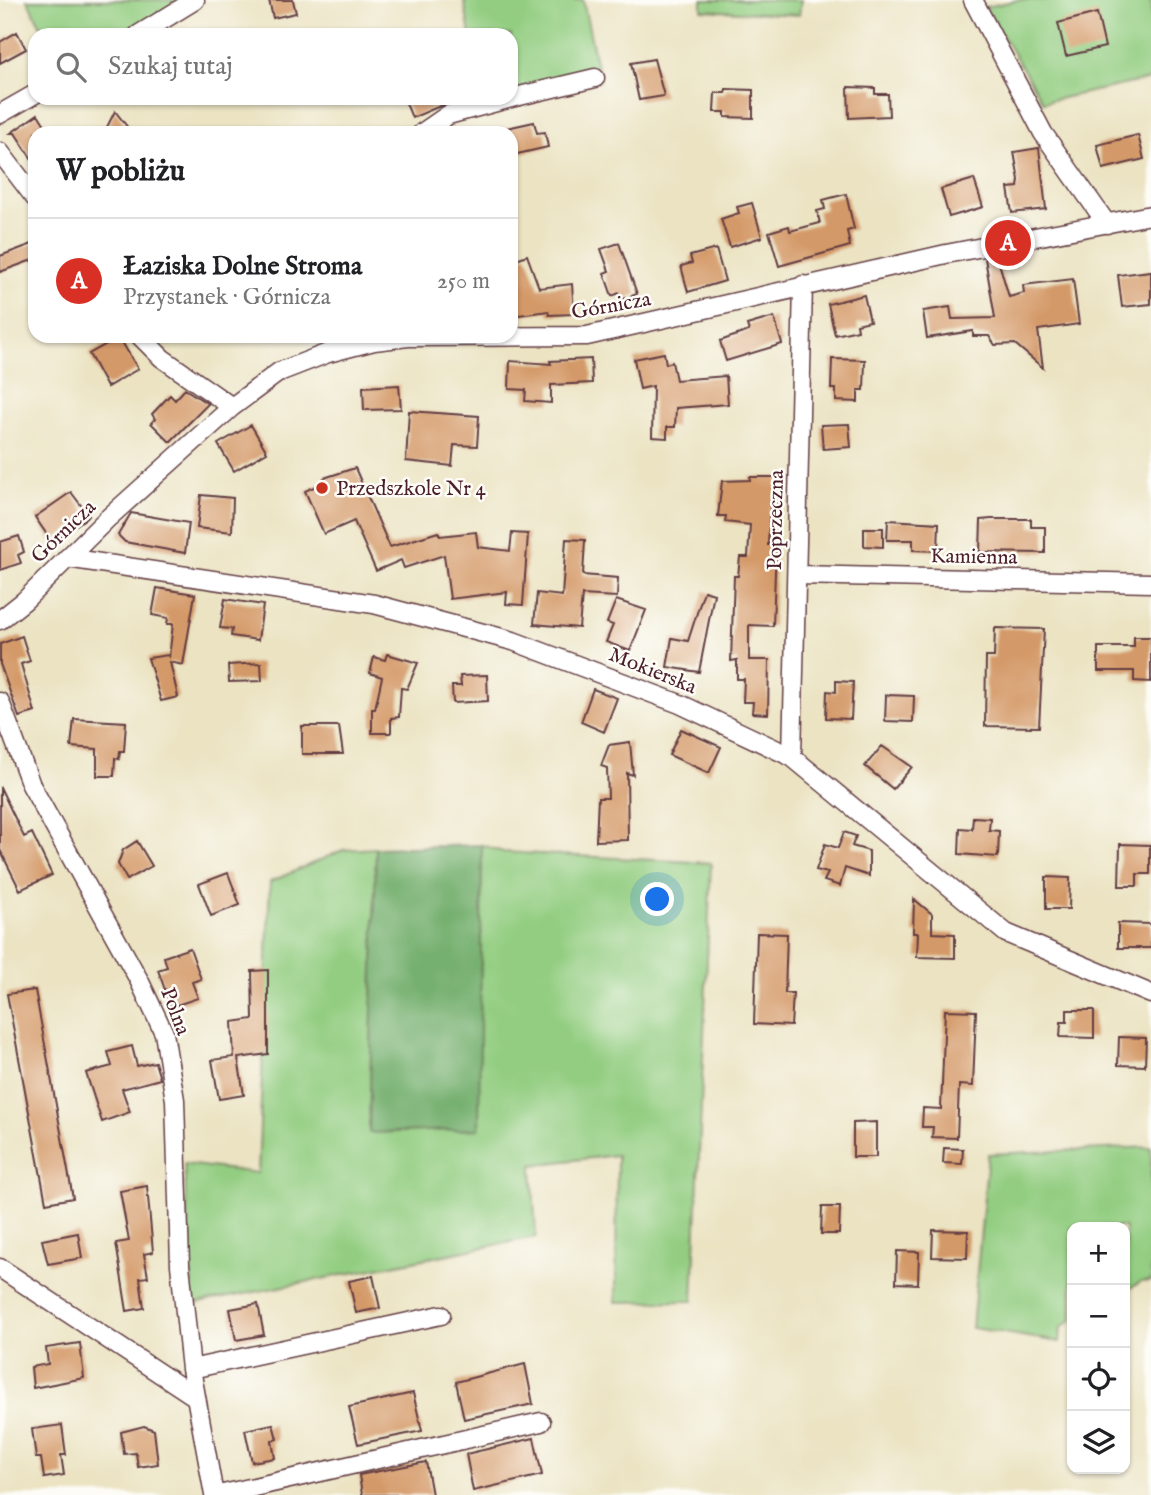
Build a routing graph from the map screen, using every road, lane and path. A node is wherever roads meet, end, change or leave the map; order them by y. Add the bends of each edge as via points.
1 (195, 0) edge
2 (973, 0) edge
3 (149, 28) edge
4 (595, 78) dead end
5 (518, 96) edge
6 (28, 98) edge
7 (485, 105) edge
8 (0, 114) edge
9 (432, 126) edge
10 (0, 152) edge
11 (28, 189) edge
12 (1151, 215) edge
13 (1107, 224) junction
14 (803, 285) junction
15 (518, 336) edge
16 (147, 343) edge
17 (378, 343) edge
18 (232, 407) junction
19 (67, 558) junction
20 (797, 575) junction
21 (1151, 583) edge
22 (0, 620) edge
23 (0, 702) edge
24 (792, 757) junction
25 (1151, 994) edge
26 (0, 1268) edge
27 (440, 1315) dead end
28 (191, 1369) junction
29 (194, 1396) junction
30 (541, 1422) dead end
31 (217, 1495) edge

1 - 3 street
2 - 13 street via 1043,133
4 - 5 street
6 - 8 street
7 - 9 street via 448,115
10 - 11 street
12 - 13 street, Górnicza
13 - 14 street, Górnicza
14 - 15 street, Górnicza via 587,336
14 - 20 street, Poprzeczna
16 - 18 street
17 - 18 street, Górnicza via 328,353 279,372
18 - 19 street, Górnicza
19 - 22 street, Górnicza
19 - 24 street, Mokierska via 374,604 513,641 680,704
20 - 21 street, Kamienna
20 - 24 street, Poprzeczna
23 - 28 street, Polna via 31,785 164,1033 175,1100 180,1265
24 - 25 street, Mokierska via 1006,933
26 - 29 street
27 - 28 street
28 - 29 street, Polna
29 - 31 street, Polna
30 - 31 street, Polna

